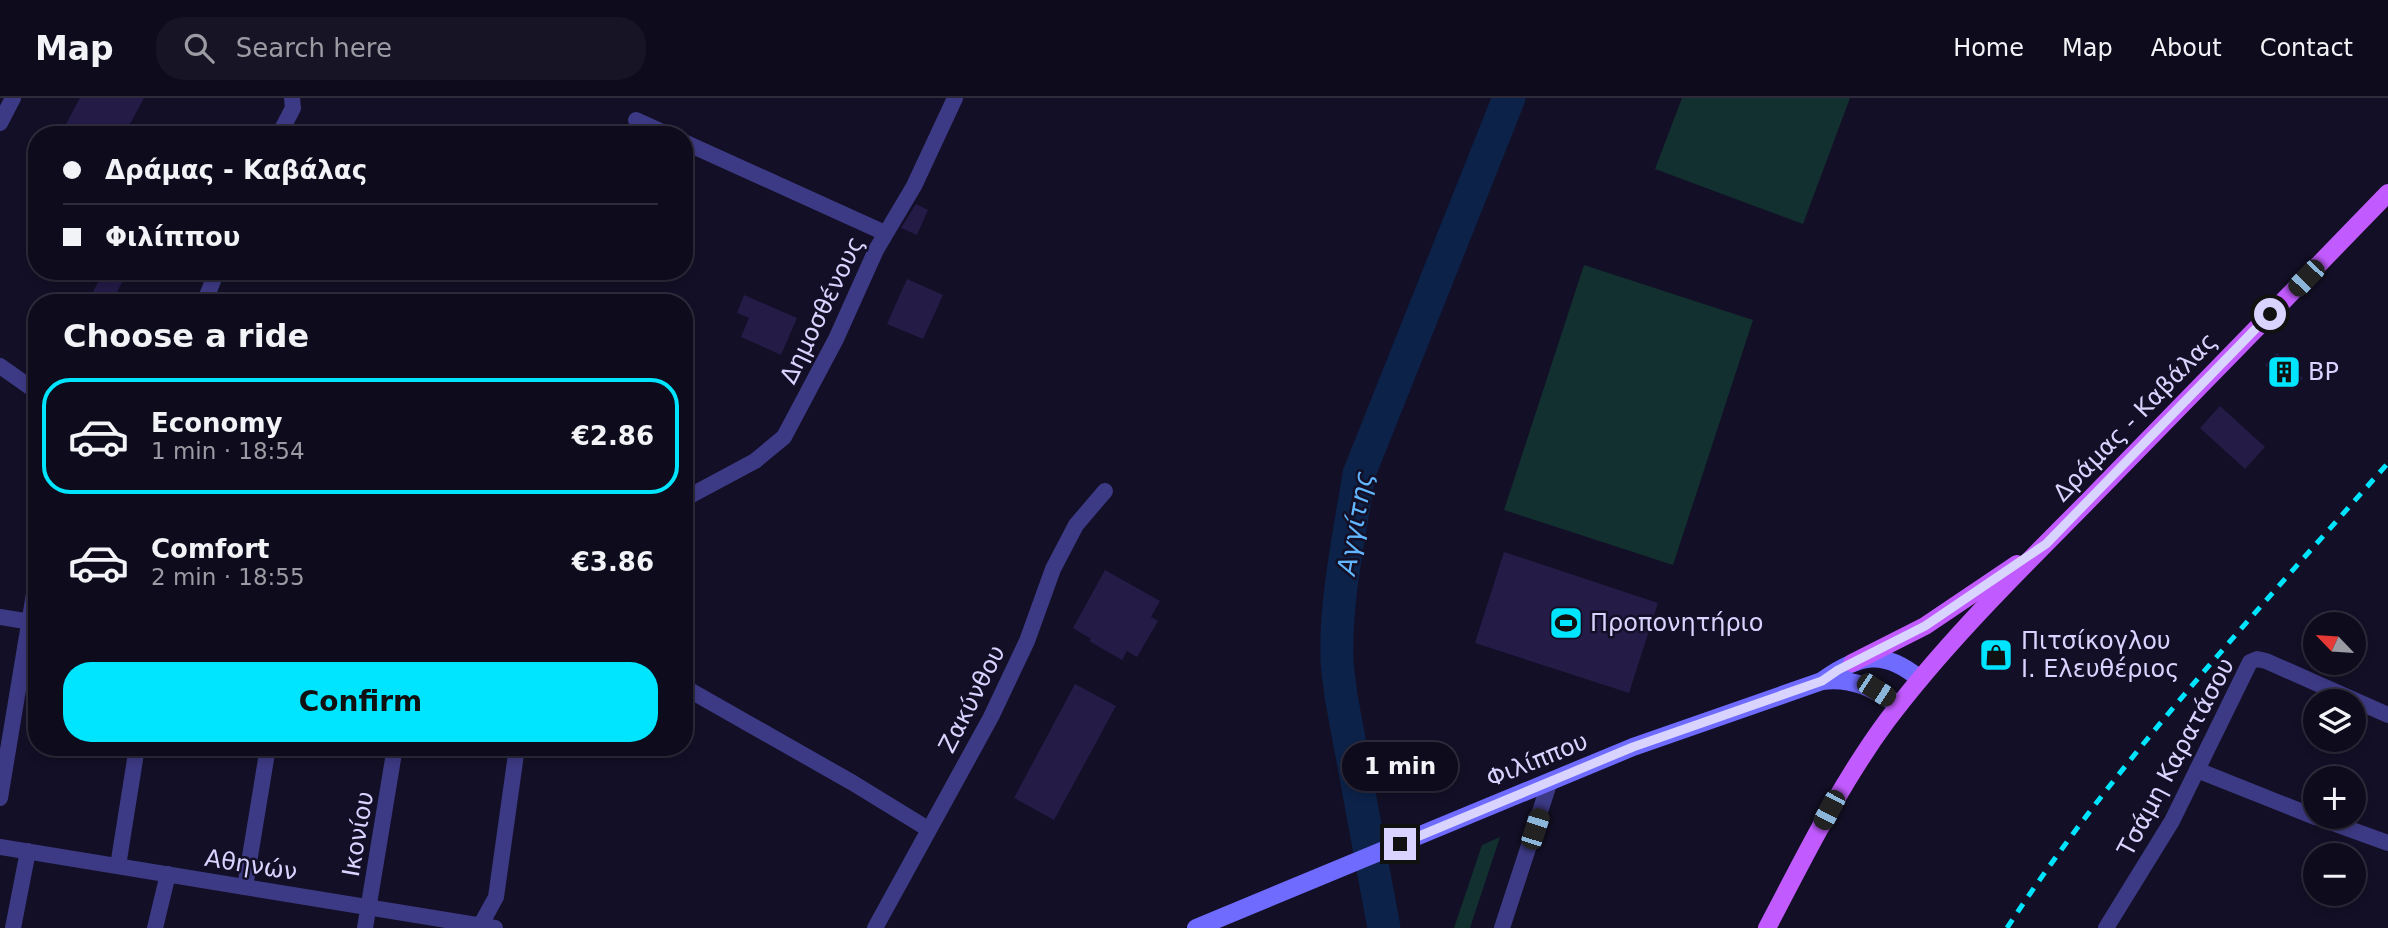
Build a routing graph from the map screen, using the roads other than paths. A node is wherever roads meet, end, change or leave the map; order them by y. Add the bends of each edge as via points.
1 (13, 98) edge
2 (292, 98) edge
3 (955, 98) edge
4 (636, 120) dead end
5 (0, 123) edge
6 (284, 126) edge
7 (649, 126) edge
8 (693, 146) edge
9 (2388, 193) edge
10 (885, 233) junction
11 (0, 366) edge
12 (28, 386) edge
13 (1105, 491) dead end
14 (693, 494) edge
15 (2046, 544) junction
16 (0, 618) edge
17 (28, 622) edge
18 (28, 650) edge
19 (1852, 663) junction
20 (1920, 679) junction
21 (1822, 681) junction
22 (693, 692) edge
23 (1899, 705) junction
24 (2388, 715) edge
25 (136, 756) edge
26 (267, 756) edge
27 (393, 756) edge
28 (516, 756) edge
29 (2197, 770) junction
30 (1550, 781) junction
31 (0, 798) edge
32 (2303, 812) edge
33 (928, 829) junction
34 (2349, 829) edge
35 (2388, 843) edge
36 (0, 847) edge
37 (28, 851) junction
38 (118, 866) junction
39 (168, 874) junction
40 (245, 887) junction
41 (368, 907) junction
42 (485, 927) edge
43 (13, 928) edge
44 (155, 928) edge
45 (365, 928) edge
46 (875, 928) edge
47 (1196, 928) edge
48 (1502, 928) edge
49 (1767, 928) edge
50 (2106, 928) edge

1 - 5 street
2 - 6 street via 293,108
3 - 10 street, Δημοσθένους via 914,186
4 - 7 street
8 - 10 street
9 - 15 main road, Δράμας - Καβάλας
10 - 14 street, Δημοσθένους via 784,437 755,461
11 - 12 street
13 - 33 street, Ζακύνθου via 1076,525 991,717
15 - 19 main road via 1925,626
15 - 20 main road, Δράμας - Καβάλας
16 - 17 street
18 - 31 street
19 - 20 main road, Φιλίππου via 1886,659
19 - 21 main road, Φιλίππου
20 - 23 main road, Δράμας - Καβάλας
21 - 23 main road, Φιλίππου via 1853,681
21 - 30 main road, Φιλίππου
22 - 33 street
23 - 49 main road, Δράμας - Καβάλας via 1829,810
24 - 29 street, Τσάμη Καρατάσου via 2257,659 2245,669
25 - 38 street
26 - 40 street
27 - 41 street, Ικονίου
28 - 42 street via 496,897
29 - 32 street
29 - 50 street, Τσάμη Καρατάσου via 2172,821
30 - 47 main road, Φιλίππου
30 - 48 street
33 - 46 street, Ζακύνθου
34 - 35 street
36 - 37 street, Αθηνών
37 - 38 street, Αθηνών
37 - 43 street
38 - 39 street, Αθηνών
39 - 40 street, Αθηνών
39 - 44 street
40 - 41 street, Αθηνών
41 - 42 street, Αθηνών
41 - 45 street, Ικονίου

